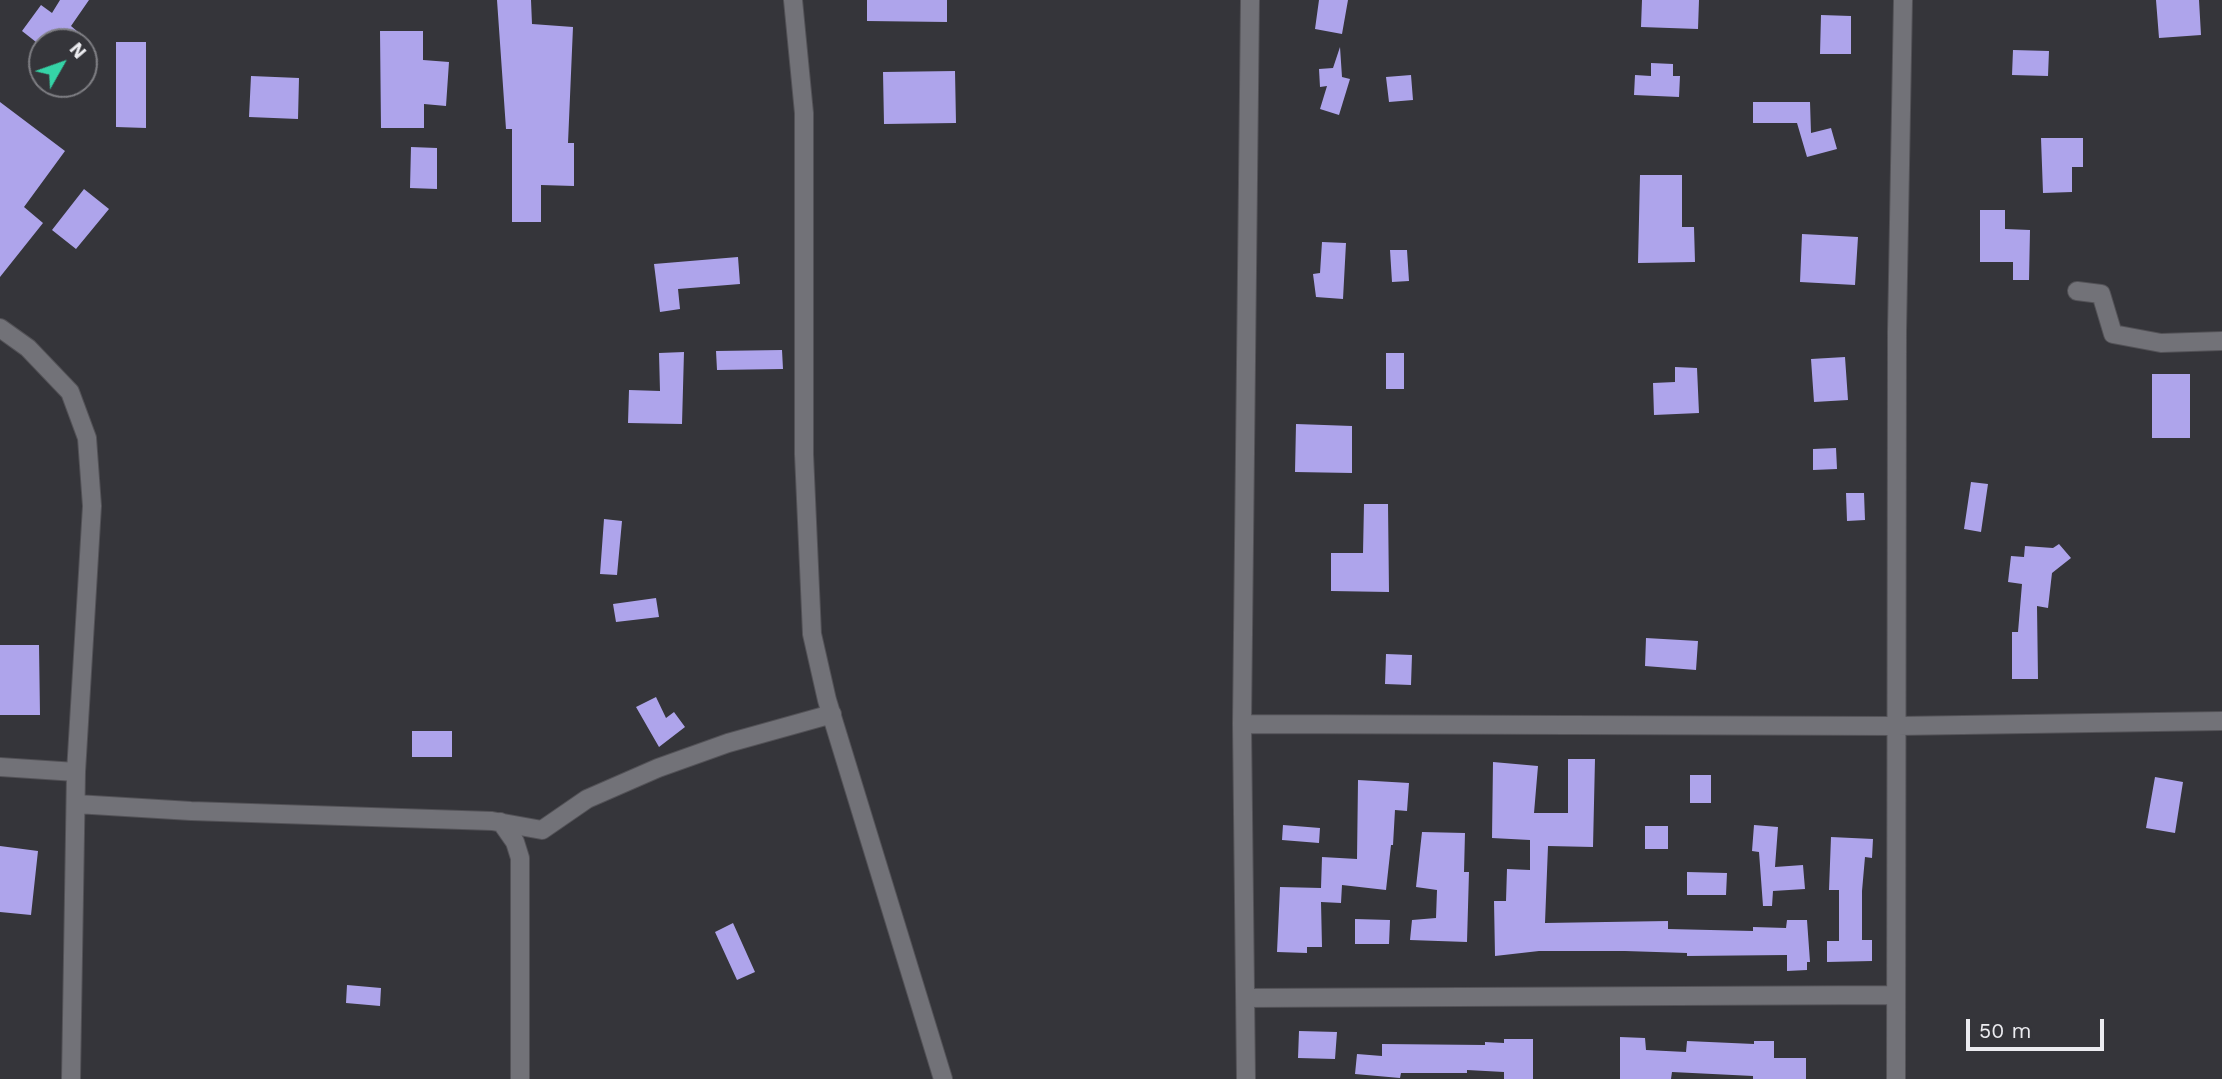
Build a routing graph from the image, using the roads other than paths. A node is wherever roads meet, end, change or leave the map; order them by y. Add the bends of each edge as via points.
1 (793, 0) edge
2 (1250, 0) edge
3 (1903, 0) edge
4 (2077, 292) dead end
5 (0, 328) edge
6 (2222, 341) edge
7 (832, 715) junction
8 (2222, 720) edge
9 (1242, 724) junction
10 (1898, 726) junction
11 (0, 767) edge
12 (76, 772) junction
13 (76, 803) junction
14 (501, 822) junction
15 (1894, 995) junction
16 (1245, 998) junction
17 (71, 1079) edge
18 (520, 1079) edge
19 (943, 1079) edge
20 (1245, 1079) edge
21 (1896, 1079) edge

1 - 7 street via 804,113 804,454 812,634
2 - 9 street
3 - 10 street via 1897,332
4 - 6 street via 2101,294 2113,334 2161,343
5 - 12 street via 28,348 70,393 87,438 92,506
7 - 14 street via 728,743 659,768 587,799 547,829
7 - 19 street
8 - 10 street
9 - 10 street
9 - 16 street
10 - 15 street
11 - 12 street
12 - 13 street
13 - 14 street
13 - 17 street
14 - 18 street via 519,848 520,858
15 - 16 street
15 - 21 street
16 - 20 street

